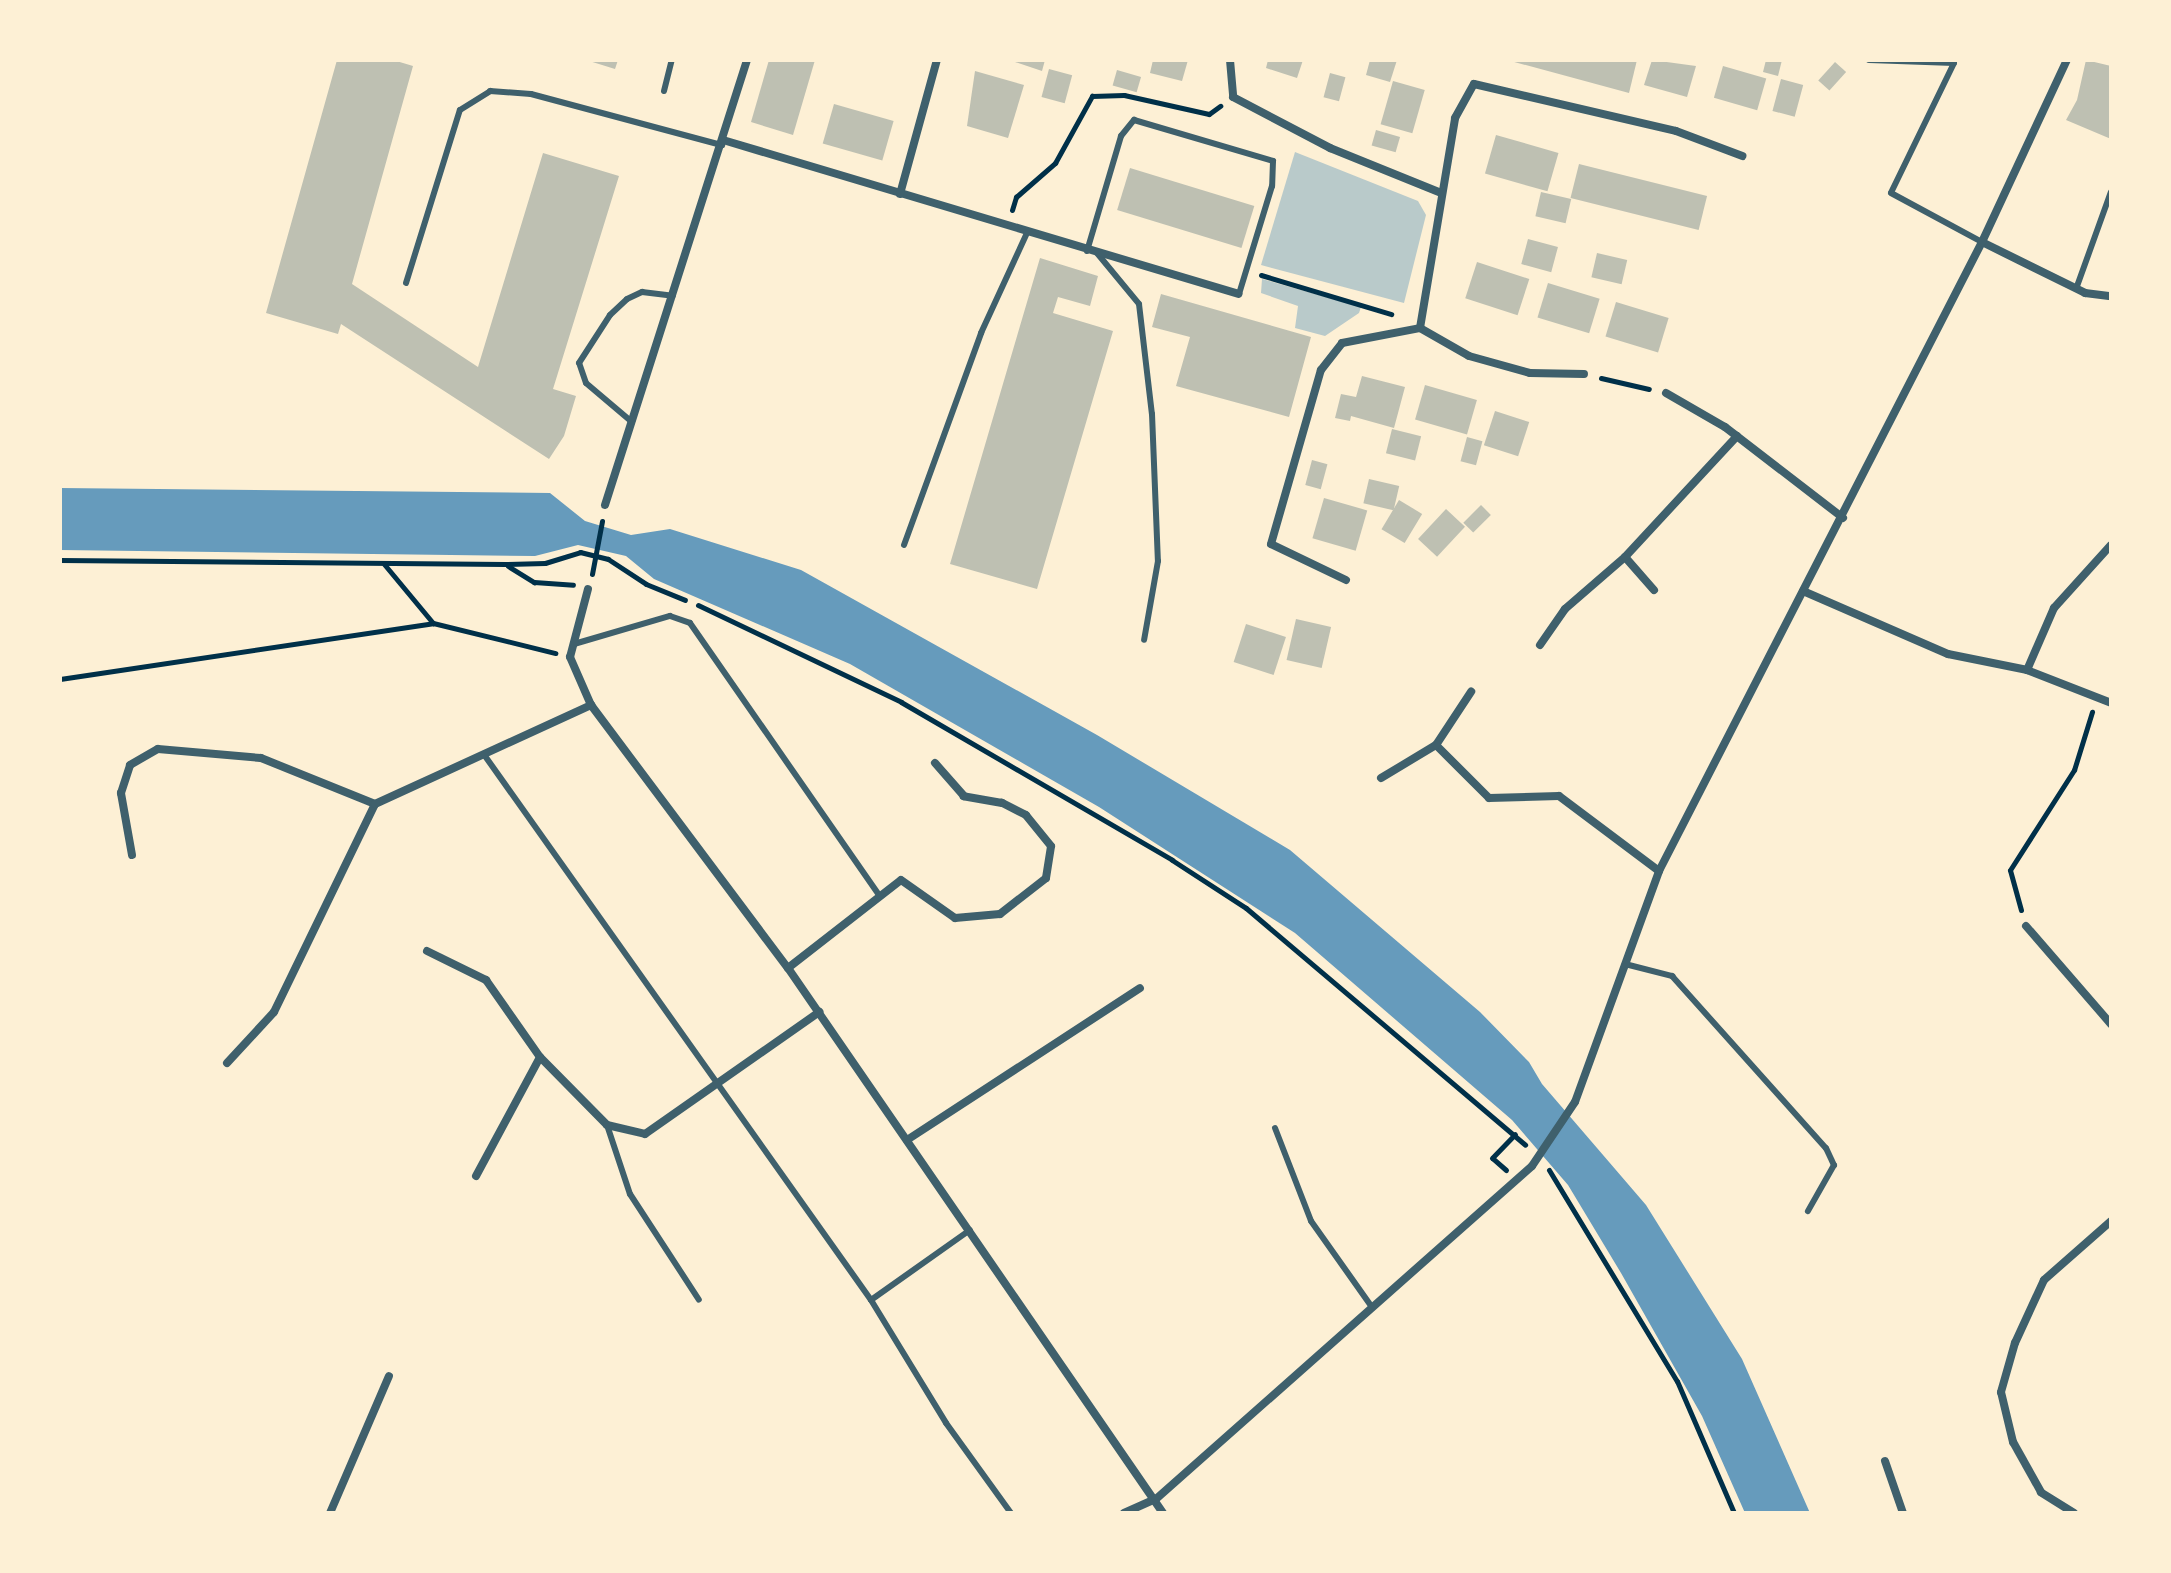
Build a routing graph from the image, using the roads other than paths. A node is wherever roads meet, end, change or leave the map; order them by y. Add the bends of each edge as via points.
1 (672, 60) edge
2 (747, 60) edge
3 (937, 60) edge
4 (1230, 60) edge
5 (1869, 60) edge
6 (2067, 60) edge
7 (664, 91) dead end
8 (723, 143) junction
9 (1742, 156) dead end
10 (1439, 192) junction
11 (2111, 192) edge
12 (900, 194) junction
13 (1027, 233) junction
14 (1982, 242) junction
15 (1092, 252) junction
16 (406, 283) dead end
17 (2080, 291) junction
18 (1239, 294) joint
19 (673, 296) junction
20 (2111, 296) edge
21 (1420, 328) junction
22 (1584, 374) road end
23 (1666, 393) road end
24 (632, 422) junction
25 (1737, 436) junction
26 (605, 505) road end
27 (1843, 518) junction
28 (904, 545) dead end
29 (2111, 545) edge
30 (1625, 557) junction
31 (1346, 580) dead end
32 (588, 589) dead end
33 (1654, 590) dead end
34 (1803, 591) junction
35 (1144, 640) dead end
36 (574, 644) junction
37 (1540, 645) dead end
38 (2027, 670) junction
39 (1471, 692) dead end
40 (2111, 703) edge
41 (591, 705) junction
42 (1436, 745) junction
43 (485, 756) junction
44 (935, 763) dead end
45 (1381, 778) dead end
46 (375, 804) junction
47 (132, 855) dead end
48 (1659, 871) junction
49 (880, 896) junction
50 (2026, 926) road end
51 (427, 951) dead end
52 (1625, 964) junction
53 (788, 968) junction
54 (1140, 988) dead end
55 (819, 1012) junction
56 (2111, 1024) edge
57 (540, 1057) junction
58 (227, 1063) dead end
59 (716, 1084) junction
60 (607, 1125) junction
61 (1275, 1128) dead end
62 (907, 1140) junction
63 (476, 1176) dead end
64 (1808, 1211) dead end
65 (2111, 1221) edge
66 (970, 1230) junction
67 (699, 1300) dead end
68 (871, 1300) junction
69 (1372, 1307) junction
70 (389, 1376) dead end
71 (1885, 1461) dead end
72 (1156, 1499) junction
73 (330, 1513) edge
74 (1011, 1513) edge
75 (1124, 1513) edge
76 (1163, 1513) edge
77 (1903, 1513) edge
78 (2074, 1513) edge

1 - 7 lane
2 - 8 street
3 - 12 street
4 - 10 street via 1233,97 1330,148
5 - 14 lane via 1954,63 1891,193
6 - 14 street
8 - 12 street
8 - 16 lane via 531,94 490,91 460,110
8 - 19 street
9 - 10 street via 1676,131 1474,84 1455,118
10 - 21 street
11 - 17 lane
12 - 13 street
13 - 15 street
13 - 28 lane via 981,333
14 - 17 street
14 - 27 street
15 - 18 street
15 - 18 lane via 1121,136 1134,120 1273,161 1272,186
15 - 35 lane via 1139,304 1152,414 1158,561
17 - 20 street
19 - 24 street
19 - 24 lane via 642,292 627,299 579,363 586,383
21 - 22 street via 1469,356 1530,373
21 - 31 street via 1342,343 1321,370 1271,544
23 - 25 street
24 - 26 street
25 - 27 street
25 - 30 street
27 - 34 street
29 - 38 street via 2054,608
30 - 33 street
30 - 37 street via 1565,609
32 - 36 street
34 - 38 street via 1948,654
34 - 48 street via 1751,683
36 - 41 street via 570,657
36 - 49 lane via 670,616 690,623
38 - 40 street
39 - 42 street
41 - 43 street
41 - 53 street
42 - 45 street
42 - 48 street via 1489,798 1559,796
43 - 46 street
43 - 59 lane
44 - 49 street via 964,796 1002,803 1026,815 1051,846 1046,878 1000,914 955,918 901,880
46 - 47 street via 261,758 158,749 130,765 121,793
46 - 58 street via 274,1012
48 - 52 street
49 - 53 street
50 - 56 street
51 - 57 street via 486,980
52 - 64 lane via 1672,976 1826,1148 1834,1165
52 - 69 street via 1575,1102 1536,1164
53 - 55 street
54 - 62 street
55 - 59 street
55 - 62 street
57 - 60 street
57 - 63 street
59 - 60 street via 645,1134
59 - 68 lane
60 - 67 lane via 630,1194
61 - 69 lane via 1311,1221
62 - 66 street
65 - 78 street via 2044,1280 2015,1343 2001,1392 2013,1442 2041,1492
66 - 68 lane
66 - 72 street
68 - 74 lane via 925,1380 946,1423
69 - 72 street
70 - 73 street
71 - 77 street
72 - 75 street
72 - 76 street

